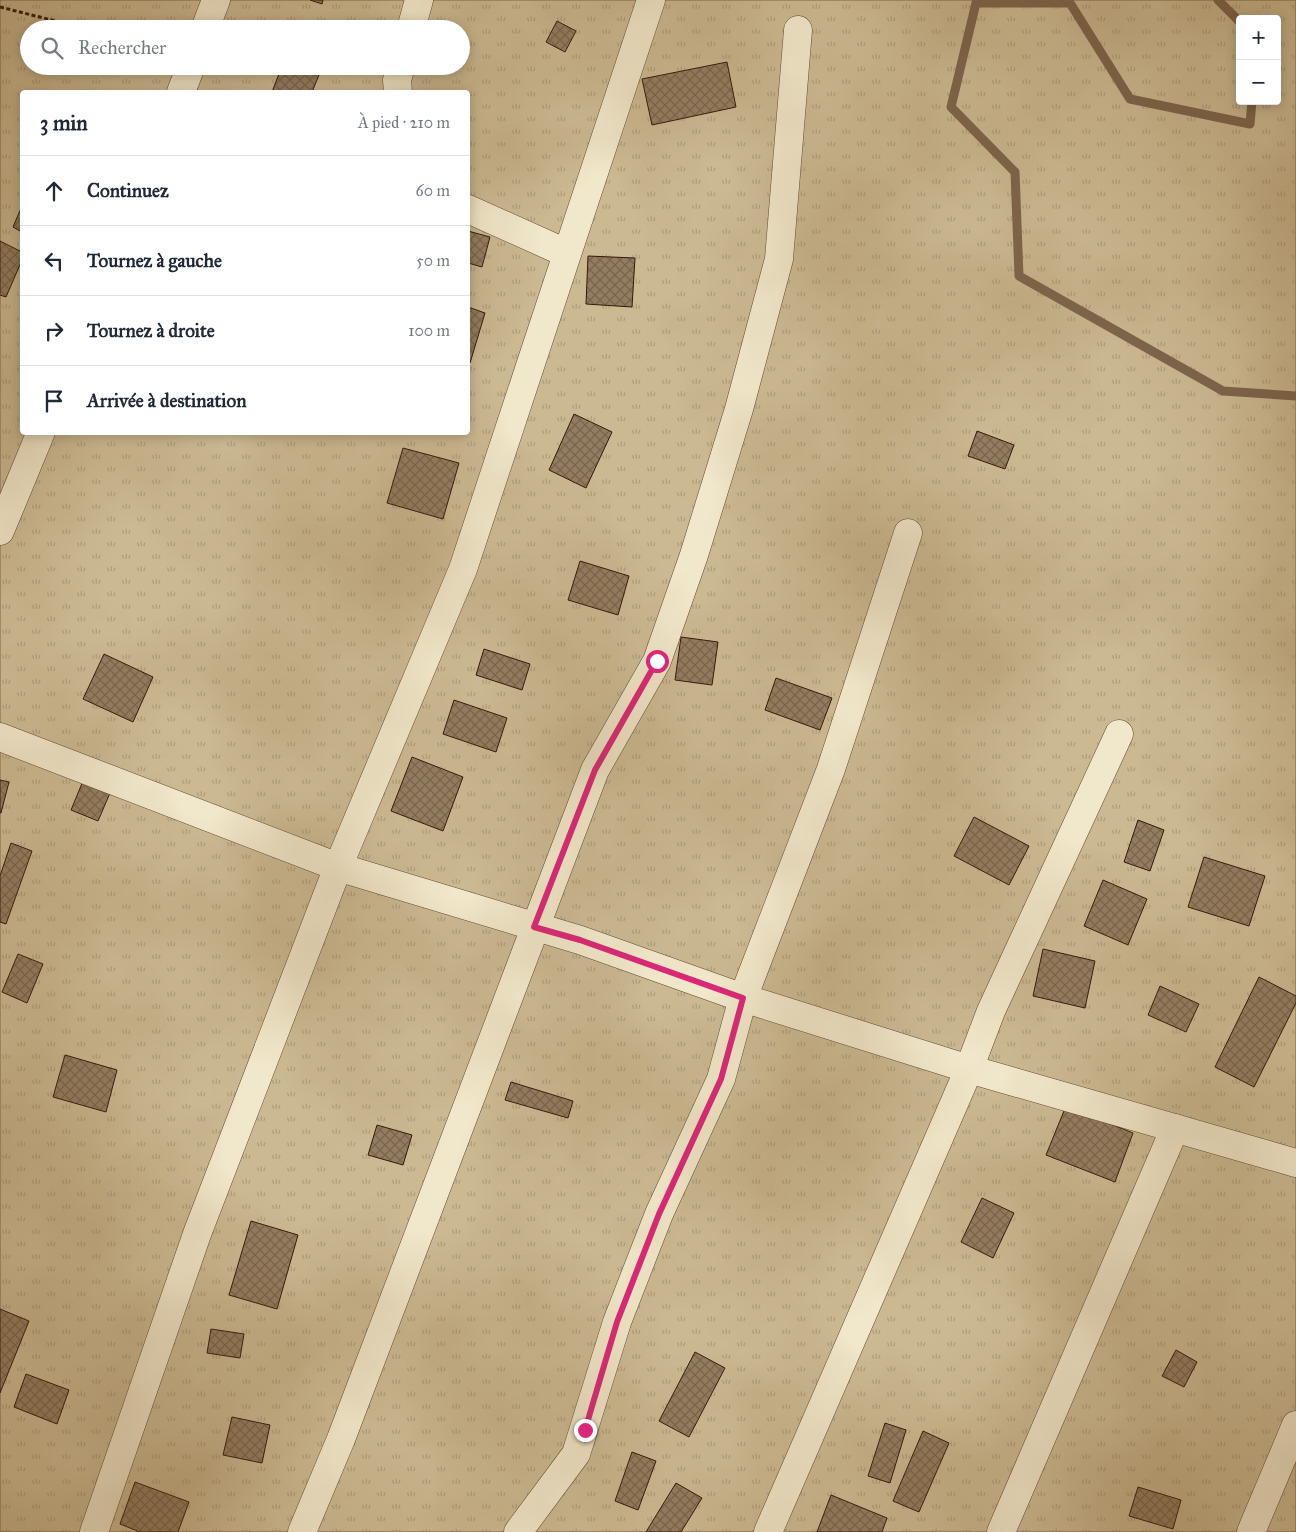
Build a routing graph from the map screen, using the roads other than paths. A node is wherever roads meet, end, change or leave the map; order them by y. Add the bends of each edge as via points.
1 (216, 0) edge
2 (419, 0) edge
3 (651, 0) edge
4 (208, 20) edge
5 (413, 20) edge
6 (798, 30) dead end
7 (188, 75) edge
8 (398, 75) edge
9 (182, 90) edge
10 (398, 90) edge
11 (470, 210) edge
12 (566, 253) junction
13 (40, 435) edge
14 (0, 531) edge
15 (908, 534) dead end
16 (1119, 734) dead end
17 (0, 737) edge
18 (338, 867) junction
19 (534, 927) junction
20 (743, 998) junction
21 (969, 1069) junction
22 (1175, 1128) junction
23 (1296, 1162) edge
24 (1296, 1425) edge
25 (94, 1532) edge
26 (302, 1532) edge
27 (518, 1532) edge
28 (768, 1532) edge
29 (1001, 1532) edge
30 (1252, 1532) edge

1 - 4 street
2 - 5 street
3 - 12 street
6 - 19 street via 779,259 739,409 657,661 595,770
7 - 9 street
8 - 10 street
11 - 12 street
12 - 18 street via 463,569
13 - 14 street
15 - 20 street via 831,769
16 - 21 street via 990,1011
17 - 18 street
18 - 19 street
18 - 25 street via 197,1234
19 - 20 street
19 - 26 street via 341,1439
20 - 21 street
20 - 27 street via 721,1079 648,1241 617,1322 576,1454
21 - 22 street
21 - 28 street
22 - 23 street
22 - 29 street
24 - 30 street

